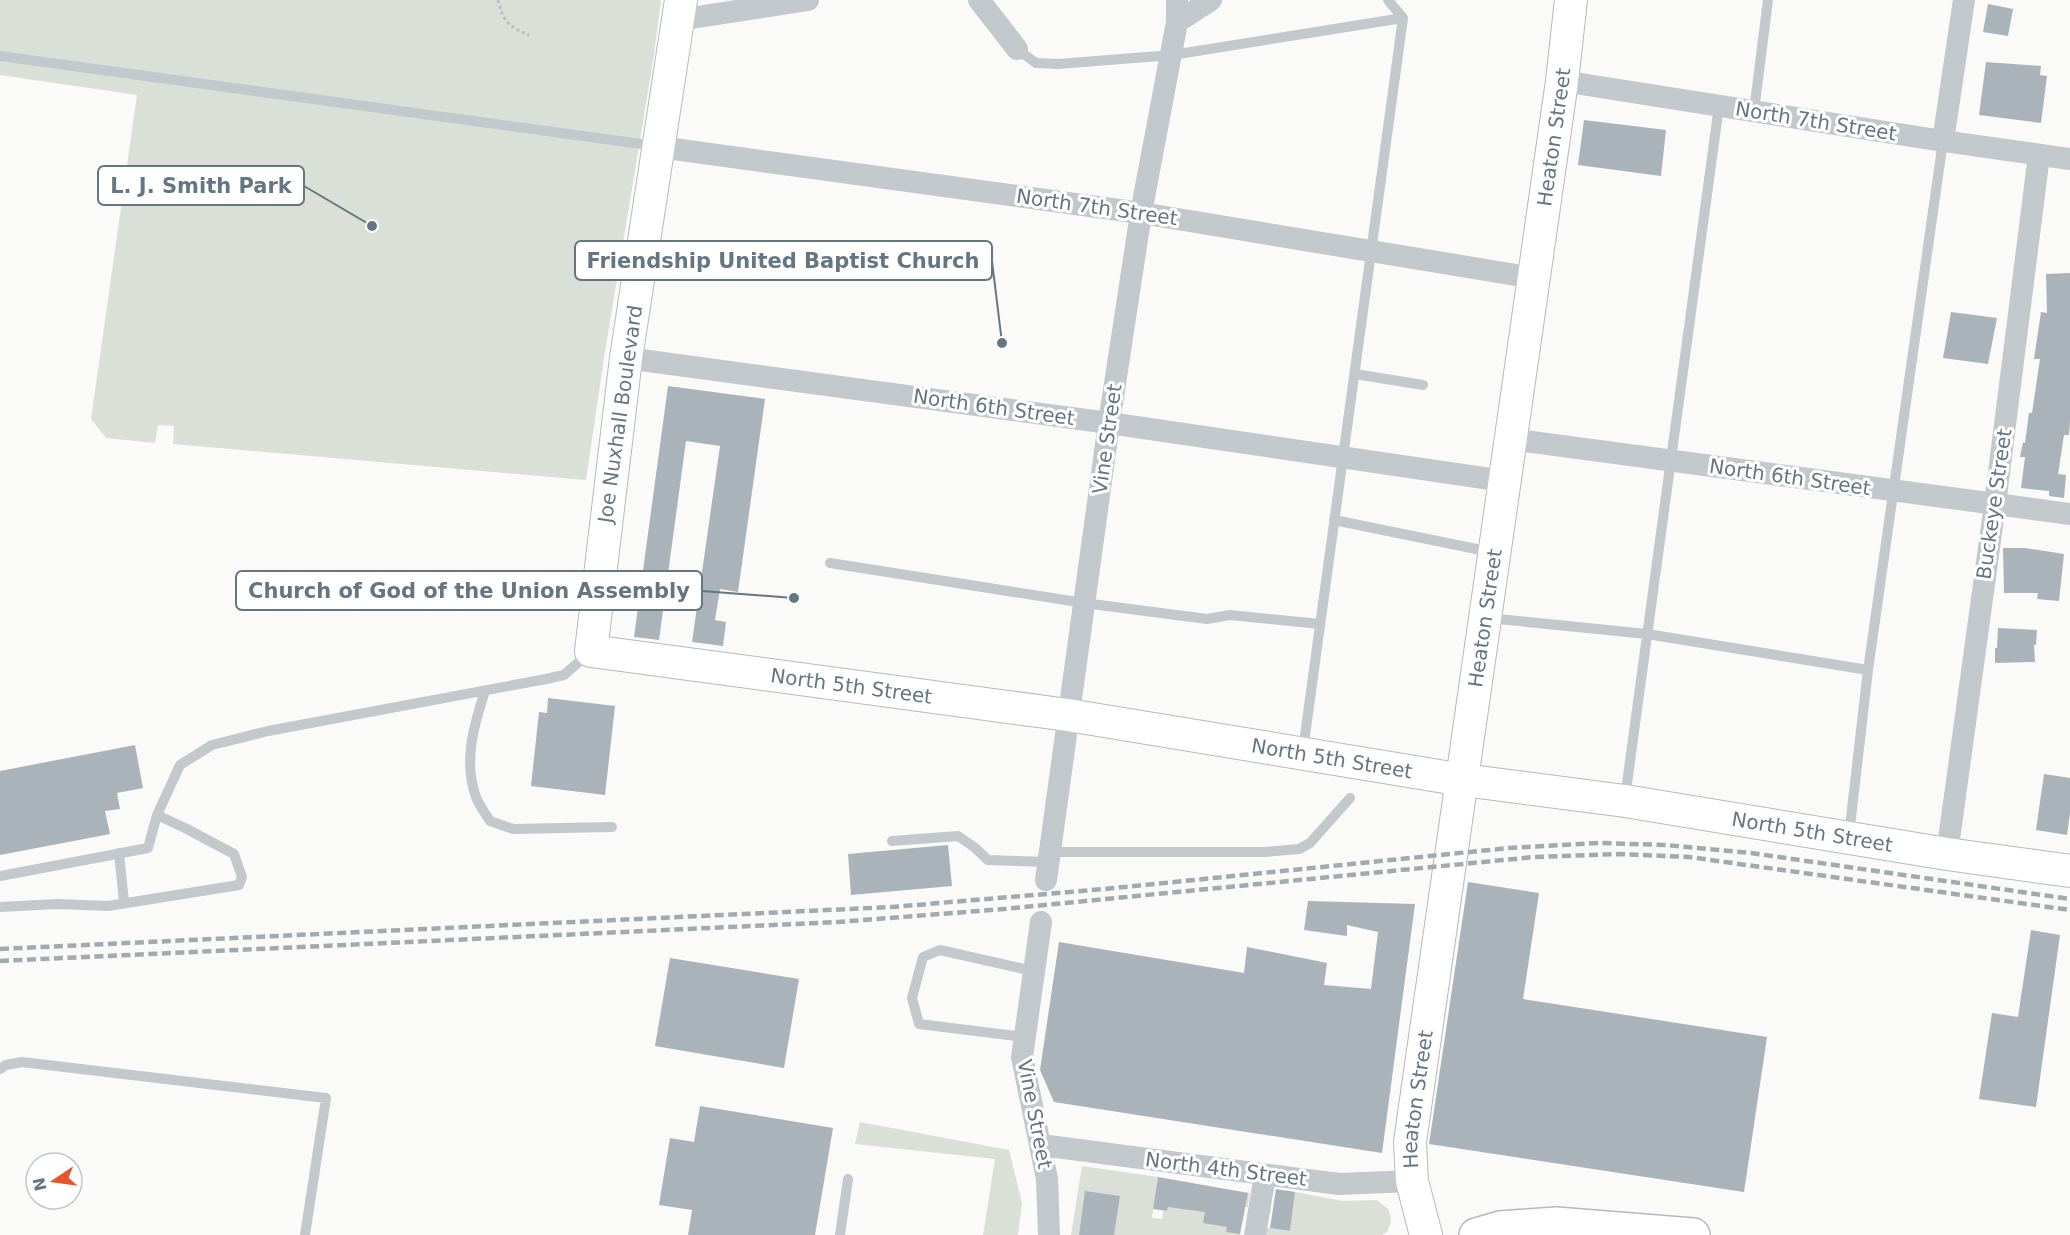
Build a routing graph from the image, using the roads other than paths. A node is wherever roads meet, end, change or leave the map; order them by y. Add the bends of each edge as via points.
1 (808, 0) edge
2 (979, 0) edge
3 (1211, 0) edge
4 (1388, 0) edge
5 (1571, 0) edge
6 (1768, 0) edge
7 (1964, 0) edge
8 (679, 10) edge
9 (1177, 11) edge
10 (1403, 18) junction
11 (1017, 49) joint
12 (1172, 55) junction
13 (0, 56) edge
14 (1562, 81) junction
15 (1719, 106) junction
16 (1754, 111) junction
17 (1943, 141) junction
18 (659, 147) junction
19 (2039, 155) junction
20 (2070, 159) edge
21 (1142, 213) junction
22 (1370, 250) junction
23 (1534, 278) junction
24 (626, 358) junction
25 (1355, 374) junction
26 (1423, 385) dead end
27 (1109, 423) junction
28 (1509, 439) junction
29 (1342, 457) junction
30 (1670, 462) junction
31 (1504, 481) junction
32 (1893, 491) junction
33 (1995, 504) junction
34 (2070, 514) edge
35 (1334, 520) junction
36 (1494, 553) junction
37 (830, 563) dead end
38 (1084, 603) junction
39 (1485, 618) junction
40 (1320, 624) junction
41 (1647, 634) junction
42 (591, 651) junction
43 (1868, 670) junction
44 (485, 691) junction
45 (1068, 715) junction
46 (1303, 754) junction
47 (1463, 780) junction
48 (1350, 798) dead end
49 (1625, 801) junction
50 (157, 815) junction
51 (612, 827) dead end
52 (1849, 838) junction
53 (892, 841) dead end
54 (119, 853) junction
55 (1947, 854) junction
56 (1048, 865) junction
57 (2070, 871) edge
58 (0, 876) edge
59 (124, 902) junction
60 (0, 907) edge
61 (1041, 922) dead end
62 (1033, 971) junction
63 (1024, 1037) junction
64 (0, 1069) edge
65 (1041, 1145) junction
66 (1265, 1175) junction
67 (848, 1179) dead end
68 (1412, 1182) junction
69 (1679, 1234) edge
70 (305, 1235) edge
71 (840, 1235) edge
72 (1049, 1235) edge
73 (1255, 1235) edge
74 (1426, 1235) edge
75 (1476, 1235) edge

1 - 8 street
2 - 11 street
3 - 9 street
4 - 10 lane
5 - 14 street, Heaton Street
6 - 16 lane
7 - 17 street
8 - 18 street, Joe Nuxhall Boulevard
9 - 12 street, Vine Street
10 - 12 lane
10 - 22 lane
11 - 12 lane via 1036,63 1058,64
12 - 21 street, Vine Street
13 - 18 lane
14 - 15 street, North 7th Street
14 - 23 street, Heaton Street
15 - 16 street, North 7th Street
15 - 30 lane
16 - 17 street, North 7th Street
17 - 19 street, North 7th Street
17 - 32 lane
18 - 21 street, North 7th Street
18 - 24 street, Joe Nuxhall Boulevard
19 - 20 street, North 7th Street
19 - 33 street, Buckeye Street
21 - 22 street, North 7th Street
21 - 27 street, Vine Street
22 - 23 street, North 7th Street
22 - 25 lane
23 - 28 street, Heaton Street
24 - 27 street, North 6th Street
24 - 42 street, Joe Nuxhall Boulevard
25 - 26 lane
25 - 29 lane
27 - 29 street, North 6th Street
27 - 38 street, Vine Street
28 - 30 street, North 6th Street
28 - 31 street, Heaton Street
29 - 31 street, North 6th Street
29 - 35 lane
30 - 32 street, North 6th Street
30 - 41 lane
31 - 36 street, Heaton Street
32 - 33 street, North 6th Street
32 - 43 lane
33 - 34 street, North 6th Street
33 - 55 street, Buckeye Street
35 - 36 lane
35 - 40 lane
36 - 39 street, Heaton Street
37 - 38 lane
38 - 40 lane via 1207,619 1230,615
38 - 45 street, Vine Street
39 - 41 lane
39 - 47 street, Heaton Street
40 - 46 lane
41 - 43 lane
41 - 49 lane
42 - 44 lane via 564,675
42 - 45 street, North 5th Street
43 - 52 lane
44 - 50 lane via 268,730 212,745 180,765
44 - 51 lane via 473,731 469,764 476,798 490,821 513,829
45 - 46 street, North 5th Street
45 - 56 street, Vine Street
46 - 47 street, North 5th Street
47 - 49 street, North 5th Street
47 - 68 street, Heaton Street via 1410,1142
48 - 56 lane via 1310,843 1299,849
49 - 52 street, North 5th Street
50 - 54 lane via 148,848
50 - 59 lane via 234,854 242,877 239,885
52 - 55 street, North 5th Street
53 - 56 lane via 958,836 988,860
54 - 58 lane
54 - 59 lane
55 - 57 street, North 5th Street
59 - 60 lane via 108,906
61 - 62 street, Vine Street
62 - 63 street, Vine Street
62 - 63 lane via 940,950 923,957 912,998 919,1024
63 - 65 street, Vine Street via 1022,1057
64 - 70 lane via 22,1062 326,1098
65 - 66 street, North 4th Street
65 - 72 street, Vine Street
66 - 68 street, North 4th Street via 1339,1184
66 - 73 street
67 - 71 lane
68 - 74 street, Heaton Street
69 - 75 highway via 1556,1224 1500,1228

